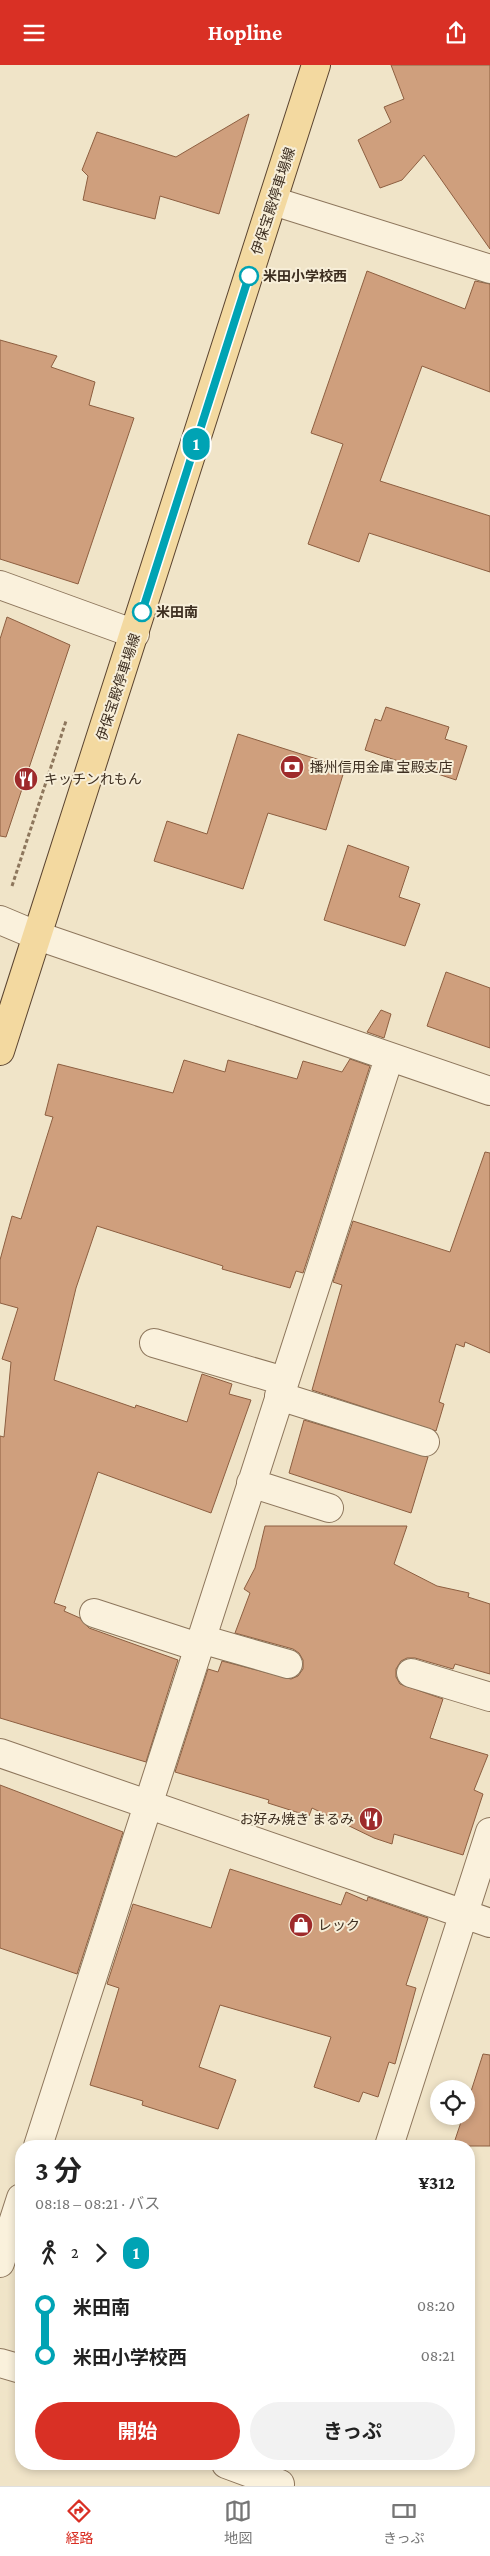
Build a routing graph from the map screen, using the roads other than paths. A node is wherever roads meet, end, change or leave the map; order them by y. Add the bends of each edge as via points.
1 (316, 65) edge
2 (273, 201) junction
3 (490, 269) edge
4 (0, 585) edge
5 (135, 634) junction
6 (0, 920) edge
7 (38, 936) junction
8 (0, 1051) edge
9 (390, 1058) junction
10 (490, 1091) edge
11 (154, 1343) dead end
12 (281, 1388) junction
13 (424, 1442) dead end
14 (251, 1483) junction
15 (329, 1508) dead end
16 (94, 1613) dead end
17 (200, 1643) junction
18 (288, 1664) dead end
19 (411, 1673) dead end
20 (490, 1697) edge
21 (0, 1753) edge
22 (148, 1803) junction
23 (490, 1833) edge
24 (464, 1914) junction
25 (490, 1923) edge
26 (40, 2140) edge
27 (391, 2140) edge
28 (15, 2217) edge
29 (0, 2263) edge
30 (0, 2363) edge
31 (15, 2367) edge
32 (250, 2470) edge
33 (281, 2478) edge

1 - 2 main road, 伊保宝殿停車場線
2 - 3 street
2 - 5 main road, 伊保宝殿停車場線
4 - 5 street
5 - 7 main road, 伊保宝殿停車場線
6 - 7 street
7 - 8 main road, 伊保宝殿停車場線
7 - 9 street
9 - 10 street
9 - 12 street
11 - 12 street
12 - 13 street
12 - 14 street
14 - 15 street
14 - 17 street
16 - 17 street
17 - 18 street
17 - 22 street
19 - 20 street
21 - 22 street
22 - 24 street
22 - 26 street
23 - 24 street
24 - 25 street
24 - 27 street
28 - 29 street
30 - 31 street
32 - 33 street

